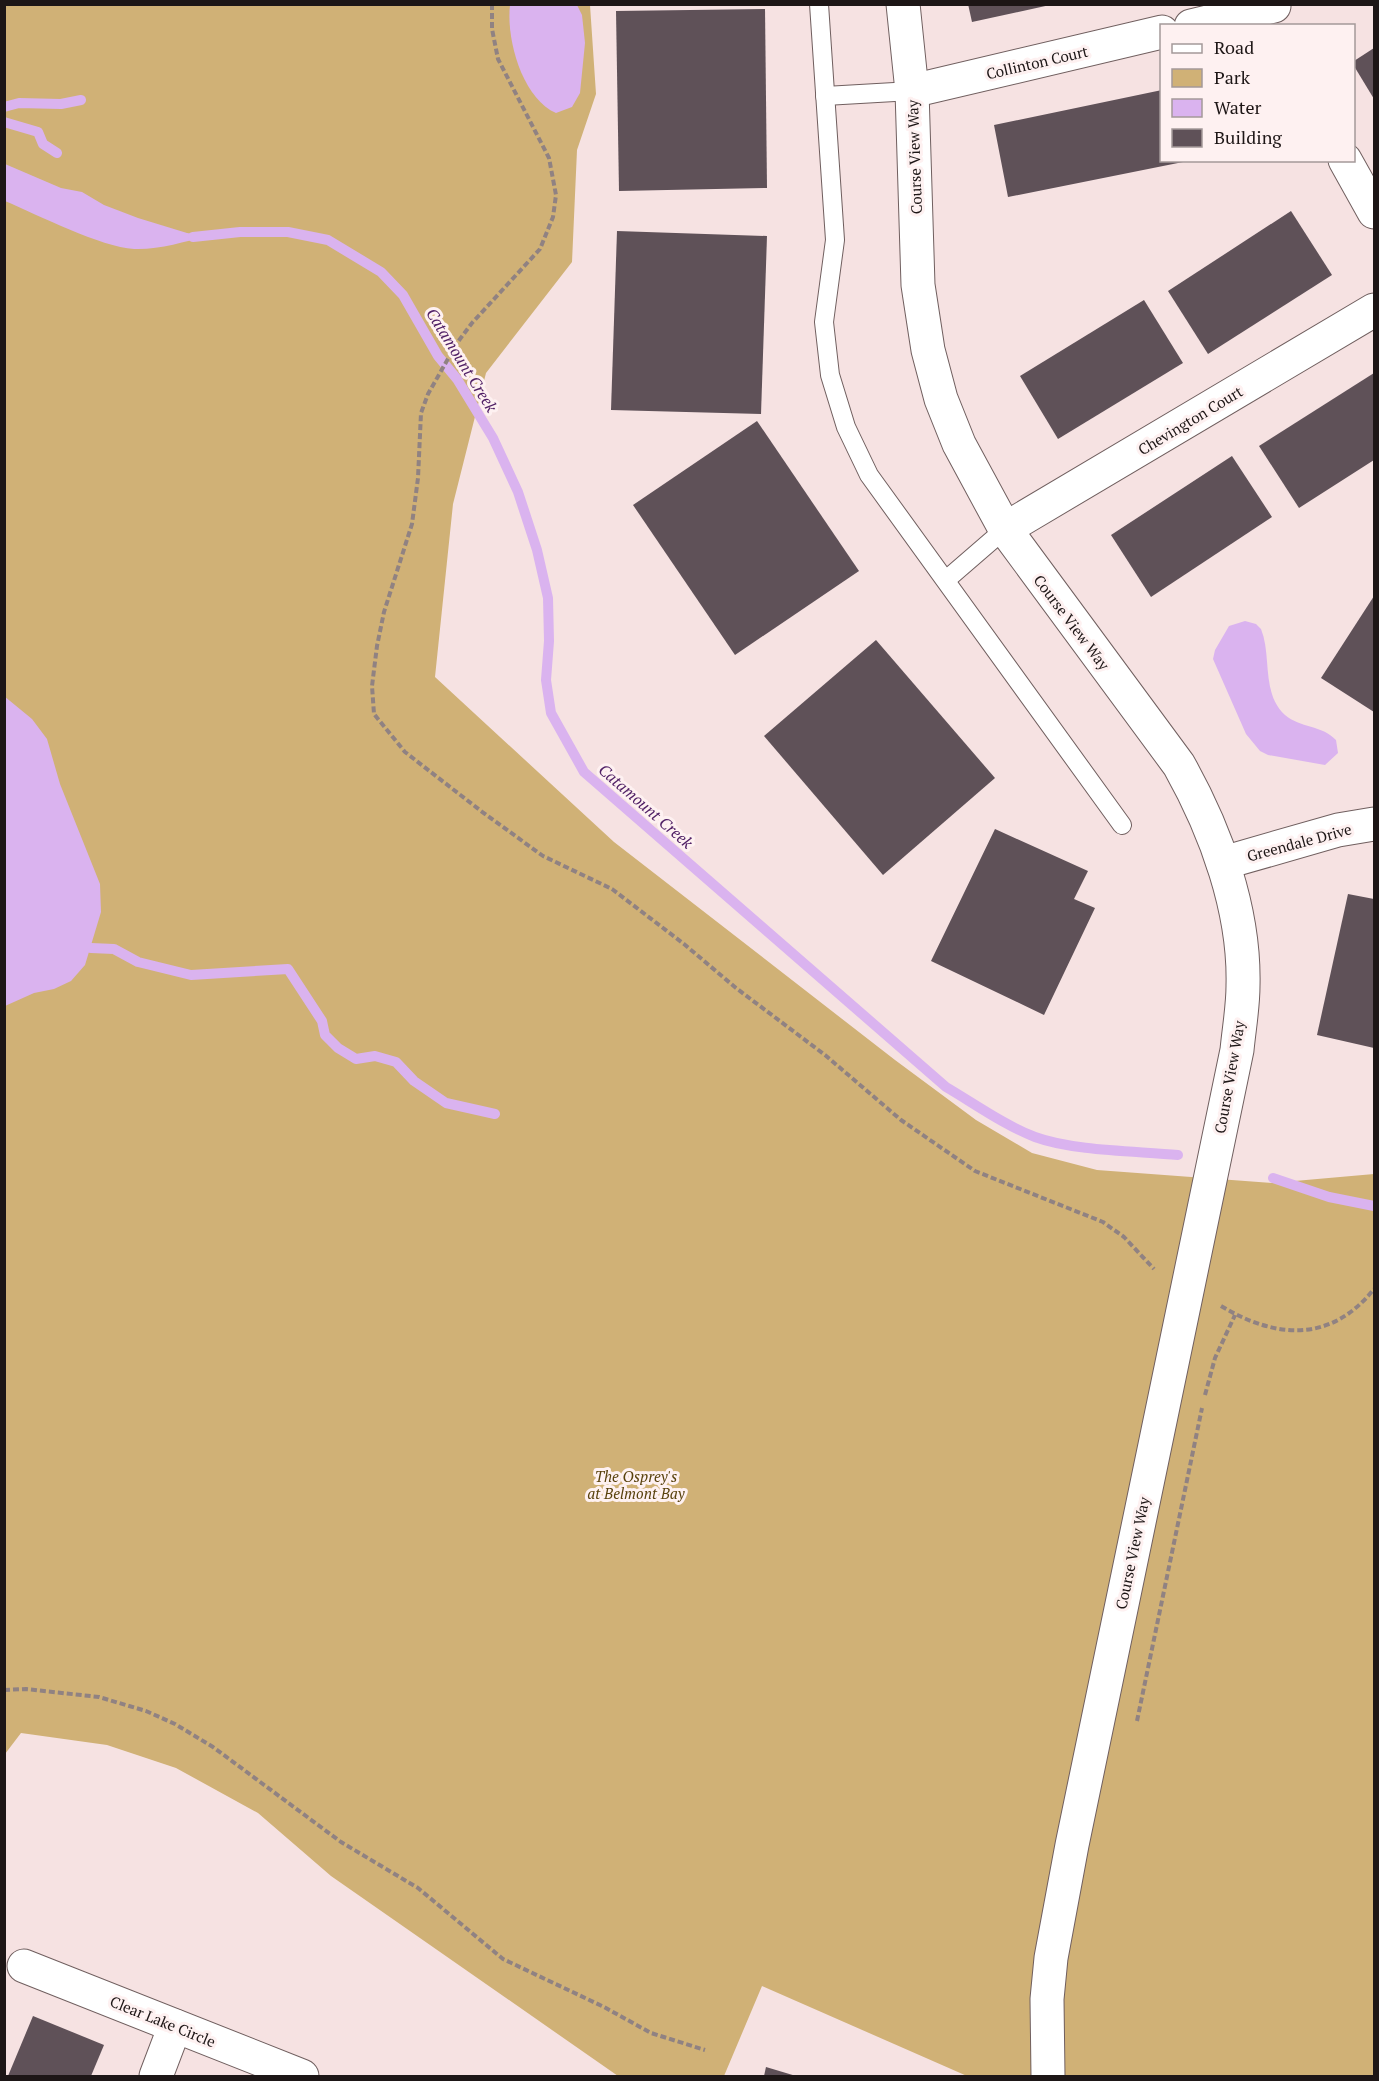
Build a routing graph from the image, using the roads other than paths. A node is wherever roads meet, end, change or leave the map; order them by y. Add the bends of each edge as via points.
1 (819, 4) edge
2 (903, 4) edge
3 (1275, 12) edge
4 (1203, 24) edge
5 (1160, 32) edge
6 (912, 91) junction
7 (825, 96) junction
8 (1346, 162) edge
9 (1374, 212) edge
10 (1374, 310) edge
11 (1005, 529) junction
12 (946, 580) junction
13 (1374, 824) edge
14 (1122, 825) dead end
15 (1223, 863) junction
16 (24, 1966) dead end
17 (176, 2026) junction
18 (156, 2076) edge
19 (302, 2076) edge
20 (1048, 2076) edge

1 - 7 lane
2 - 6 street, Course View Way
3 - 4 street
5 - 6 street, Collinton Court
6 - 7 lane
6 - 11 street, Course View Way via 918,285 928,350 941,399 959,444
7 - 12 lane via 835,240 824,322 830,375 846,427 869,475
8 - 9 street
10 - 11 street, Chevington Court
11 - 12 lane
11 - 15 street, Course View Way via 1179,765 1203,806
12 - 14 lane
13 - 15 street, Greendale Drive via 1329,832
15 - 20 street, Course View Way via 1238,927 1243,985 1237,1050 1051,1958
16 - 17 street, Clear Lake Circle
17 - 18 street
17 - 19 street, Clear Lake Circle

